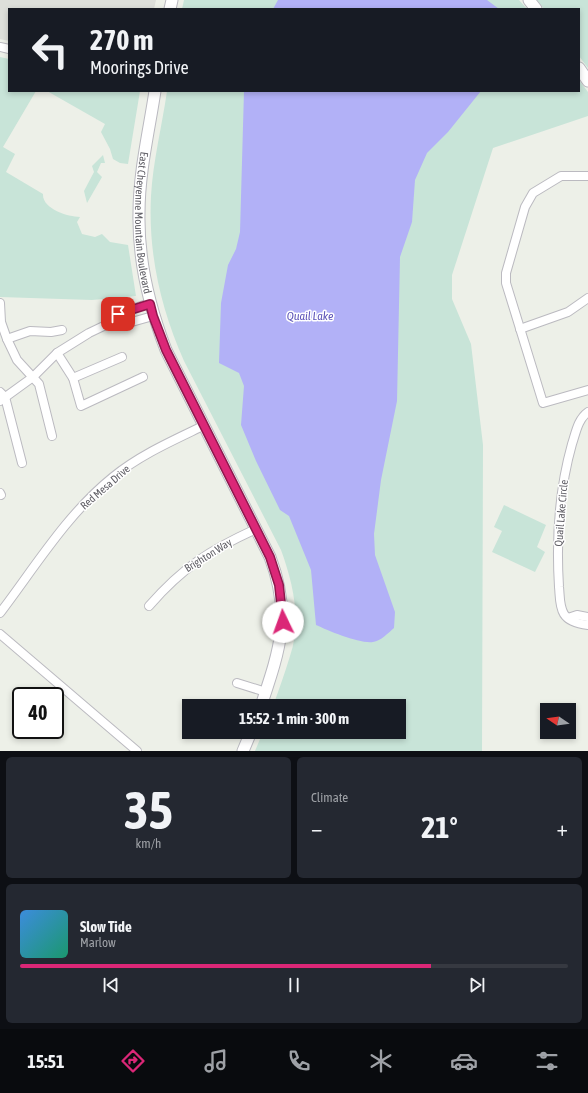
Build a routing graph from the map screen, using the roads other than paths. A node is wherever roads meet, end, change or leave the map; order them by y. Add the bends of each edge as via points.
1 (529, 0) edge
2 (535, 8) edge
3 (580, 69) edge
4 (588, 80) edge
5 (155, 92) edge
6 (588, 176) edge
7 (588, 298) edge
8 (0, 303) edge
9 (150, 304) junction
10 (153, 316) junction
11 (112, 322) junction
12 (520, 329) junction
13 (62, 330) dead end
14 (7, 339) junction
15 (57, 353) junction
16 (122, 357) dead end
17 (33, 377) junction
18 (143, 377) dead end
19 (73, 378) junction
20 (588, 390) edge
21 (2, 397) edge
22 (588, 412) edge
23 (203, 426) junction
24 (52, 436) dead end
25 (22, 463) dead end
26 (256, 529) junction
27 (150, 606) dead end
28 (0, 613) edge
29 (567, 617) junction
30 (588, 617) edge
31 (557, 620) dead end
32 (588, 625) edge
33 (0, 634) edge
34 (237, 683) dead end
35 (266, 692) junction
36 (264, 699) edge
37 (248, 739) edge
38 (137, 751) edge
39 (243, 751) edge

1 - 2 street
3 - 4 street
5 - 9 street, East Cheyenne Mountain Boulevard via 139,212 141,253
6 - 12 street via 569,175 555,178 533,192 525,207 506,278
7 - 12 street via 568,312
8 - 14 street via 1,322
9 - 10 street, East Cheyenne Mountain Boulevard
9 - 11 street via 118,314
10 - 11 street via 121,325
10 - 23 street, East Cheyenne Mountain Boulevard via 166,350
11 - 15 street
12 - 20 street via 543,403
13 - 14 street via 30,331
14 - 17 street via 17,360
15 - 17 street
15 - 19 street
16 - 19 street
17 - 21 street
17 - 24 street via 39,384
18 - 19 street via 81,406
21 - 25 street
22 - 29 street, Quail Lake Circle via 584,414 577,427 561,499 558,568 561,605
23 - 26 street, East Cheyenne Mountain Boulevard
23 - 28 street, Red Mesa Drive via 132,463 98,490 71,519
26 - 27 street, Brighton Way via 198,559 170,582
26 - 35 street, East Cheyenne Mountain Boulevard via 276,572 283,610 281,638
29 - 30 street
29 - 31 street
29 - 32 street via 578,624
33 - 38 street
34 - 35 street
35 - 36 street, East Cheyenne Mountain Boulevard
37 - 39 street

